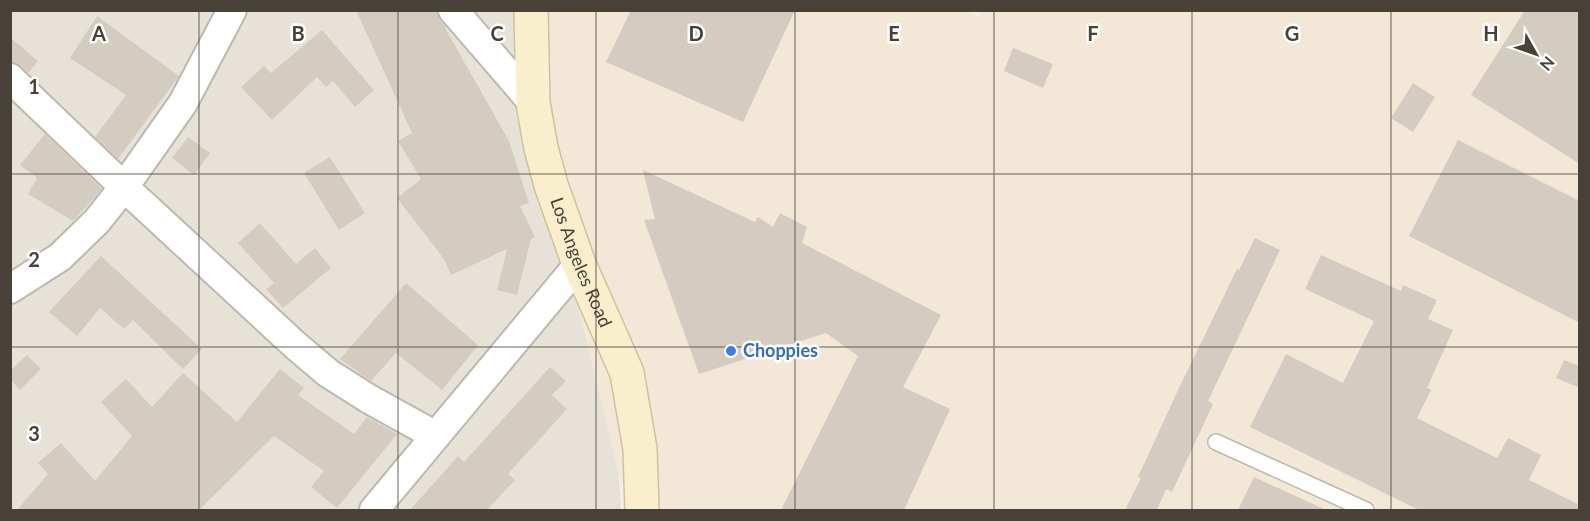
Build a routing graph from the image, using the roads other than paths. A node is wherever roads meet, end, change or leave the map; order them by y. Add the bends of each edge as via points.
1 (232, 10) edge
2 (453, 10) edge
3 (531, 10) edge
4 (10, 78) edge
5 (533, 103) junction
6 (124, 187) junction
7 (579, 264) junction
8 (10, 289) edge
9 (436, 436) junction
10 (1216, 442) dead end
11 (638, 509) edge
12 (374, 510) edge
13 (1366, 510) edge

1 - 6 street via 183,103
2 - 5 street
3 - 5 main road, Los Angeles Road
4 - 6 street
5 - 7 main road, Los Angeles Road via 551,185
6 - 8 street via 97,221 60,257
6 - 9 street via 327,373
7 - 9 street
7 - 11 main road, Los Angeles Road via 627,373 640,449
9 - 12 street
10 - 13 lane

